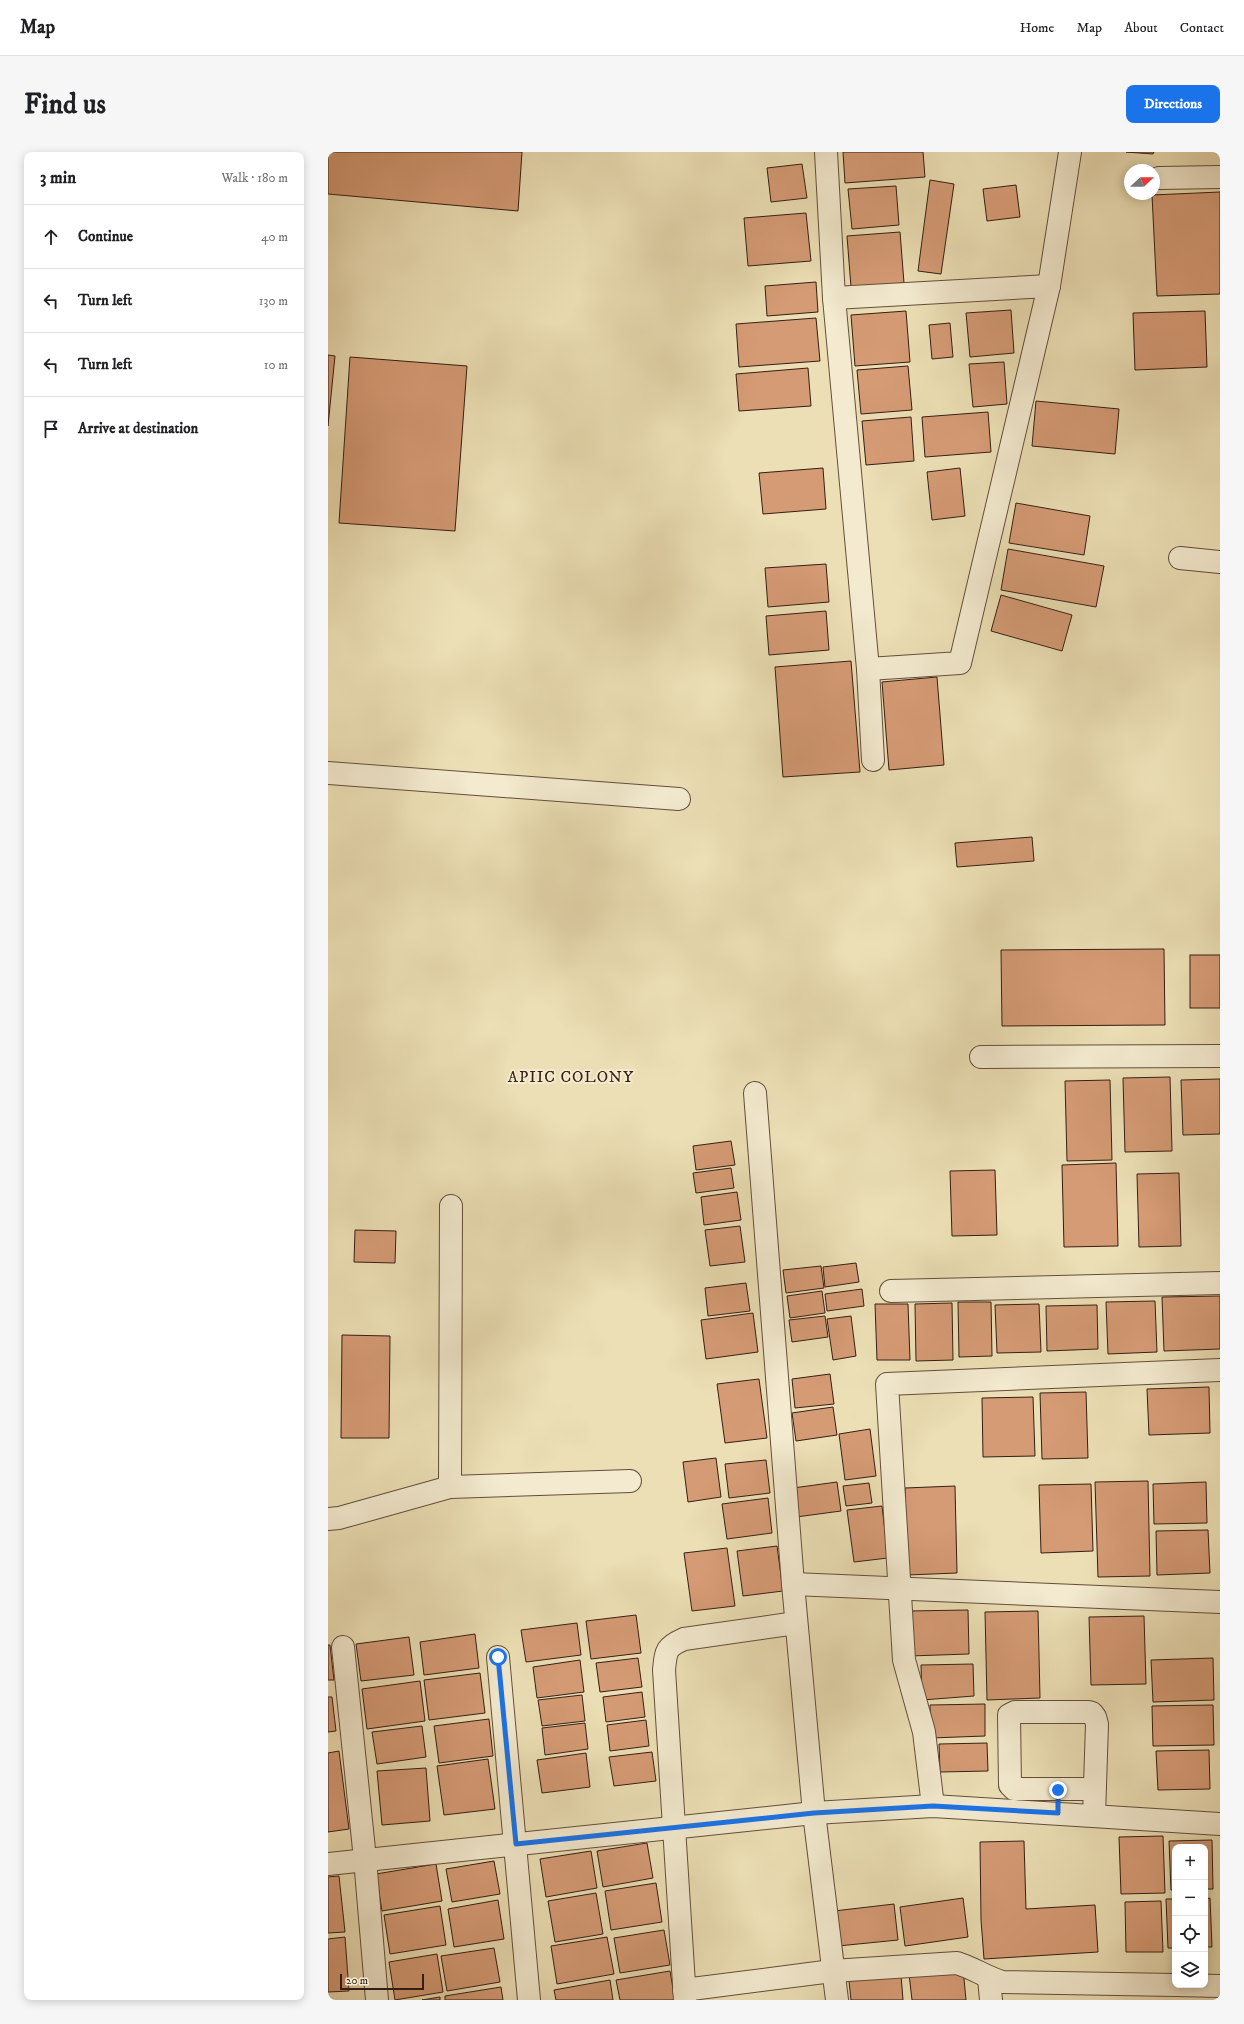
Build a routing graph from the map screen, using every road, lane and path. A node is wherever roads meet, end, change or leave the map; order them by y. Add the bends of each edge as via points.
1 (826, 152) edge
2 (1070, 152) edge
3 (1220, 176) edge
4 (1160, 178) edge
5 (1049, 286) junction
6 (834, 298) junction
7 (1180, 558) dead end
8 (1220, 562) edge
9 (868, 669) junction
10 (873, 760) dead end
11 (328, 773) edge
12 (679, 799) dead end
13 (1220, 1056) edge
14 (981, 1057) dead end
15 (755, 1093) dead end
16 (452, 1206) dead end
17 (1220, 1283) edge
18 (891, 1291) dead end
19 (1220, 1370) edge
20 (630, 1480) dead end
21 (450, 1487) junction
22 (328, 1519) edge
23 (793, 1584) junction
24 (901, 1589) junction
25 (1220, 1602) edge
26 (796, 1623) junction
27 (342, 1647) dead end
28 (498, 1657) dead end
29 (1095, 1789) junction
30 (1058, 1790) junction
31 (933, 1806) junction
32 (814, 1813) junction
33 (1058, 1813) junction
34 (1094, 1816) junction
35 (1220, 1824) edge
36 (673, 1828) junction
37 (516, 1844) junction
38 (365, 1859) junction
39 (328, 1864) edge
40 (832, 1971) junction
41 (989, 1978) junction
42 (1172, 1985) edge
43 (1208, 1986) edge
44 (1220, 1986) edge
45 (685, 1995) edge
46 (377, 2000) edge
47 (529, 2000) edge
48 (837, 2000) edge
49 (991, 2000) edge

1 - 6 street
2 - 5 street
3 - 4 street
5 - 6 street
5 - 9 street via 960,663
6 - 9 street
7 - 8 street
9 - 10 street
11 - 12 street
13 - 14 street
15 - 23 street
16 - 21 street
17 - 18 street
19 - 24 street via 887,1384
20 - 21 street
21 - 22 street
23 - 24 street
23 - 26 street
24 - 25 street
24 - 31 street via 904,1660 924,1732
26 - 32 street
26 - 36 street via 684,1639 670,1645 665,1653
27 - 38 street
28 - 37 street
29 - 30 street
29 - 30 street via 1097,1724 1092,1713 1015,1712 1009,1715 1010,1785 1020,1790
29 - 34 street
30 - 33 street
31 - 32 street
31 - 33 street
32 - 36 street
32 - 40 street
33 - 34 street
34 - 35 street
36 - 37 street
36 - 45 street
37 - 38 street
37 - 47 street
38 - 39 street
38 - 46 street
40 - 41 street via 957,1963 971,1967
40 - 45 street
40 - 48 street
41 - 42 street via 1002,1982
41 - 49 street
43 - 44 street

